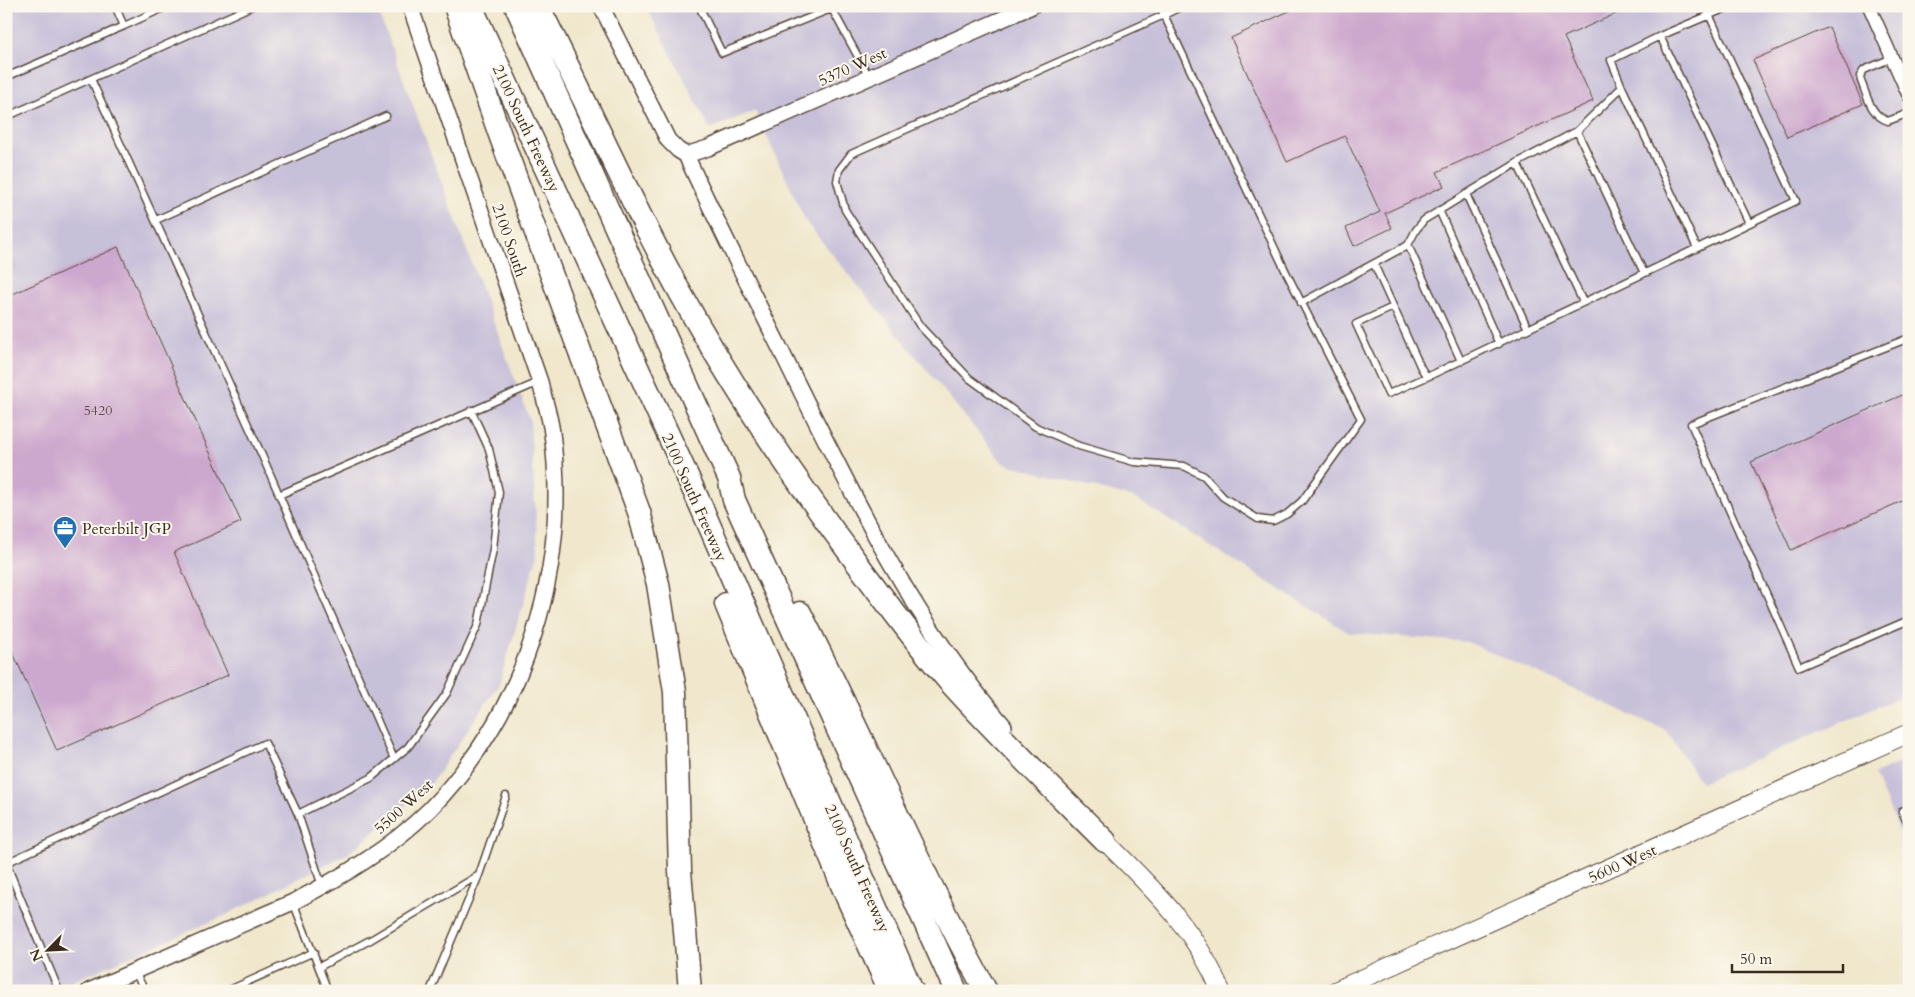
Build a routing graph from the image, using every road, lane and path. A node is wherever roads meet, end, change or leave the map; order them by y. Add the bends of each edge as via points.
1 (115, 6) edge
2 (252, 6) edge
3 (410, 6) edge
4 (455, 6) edge
5 (471, 6) edge
6 (516, 6) edge
7 (538, 6) edge
8 (601, 6) edge
9 (699, 6) edge
10 (1032, 6) edge
11 (1160, 6) edge
12 (1182, 6) edge
13 (1705, 6) edge
14 (1731, 6) edge
15 (1869, 6) edge
16 (163, 7) edge
17 (833, 7) edge
18 (1164, 15) junction
19 (1710, 16) junction
20 (124, 26) junction
21 (1660, 36) junction
22 (1892, 58) junction
23 (6, 77) edge
24 (870, 78) junction
25 (91, 79) junction
26 (1622, 87) junction
27 (1909, 96) edge
28 (1909, 113) edge
29 (386, 116) dead end
30 (6, 117) edge
31 (1577, 131) junction
32 (686, 154) junction
33 (1517, 163) junction
34 (1466, 194) junction
35 (1439, 210) junction
36 (156, 220) junction
37 (1749, 223) junction
38 (1408, 245) junction
39 (1697, 248) junction
40 (1374, 264) junction
41 (1644, 273) junction
42 (1301, 302) junction
43 (1583, 302) junction
44 (1393, 307) junction
45 (1528, 329) junction
46 (1909, 338) edge
47 (1499, 344) junction
48 (1461, 361) junction
49 (1429, 376) junction
50 (540, 382) junction
51 (471, 410) junction
52 (729, 478) junction
53 (556, 490) joint
54 (279, 495) junction
55 (700, 504) junction
56 (1909, 620) edge
57 (1909, 733) edge
58 (394, 759) junction
59 (506, 796) dead end
60 (1909, 808) edge
61 (298, 814) junction
62 (1909, 827) edge
63 (1105, 841) junction
64 (6, 863) edge
65 (479, 875) junction
66 (323, 887) junction
67 (293, 902) junction
68 (314, 952) junction
69 (319, 967) junction
70 (135, 971) junction
71 (59, 991) edge
72 (89, 991) edge
73 (145, 991) edge
74 (228, 991) edge
75 (328, 991) edge
76 (430, 991) edge
77 (690, 991) edge
78 (890, 991) edge
79 (912, 991) edge
80 (956, 991) edge
81 (986, 991) edge
82 (1221, 991) edge
83 (1335, 991) edge

1 - 20 lane
2 - 25 lane
3 - 50 street, 2100 South
4 - 77 highway via 639,512 658,584 675,692 680,871
5 - 55 highway, 2100 South Freeway
6 - 52 highway
7 - 63 highway via 682,295 738,390 807,496 947,678 985,721
8 - 32 street via 668,140
9 - 17 lane via 722,53
10 - 24 street, 5370 West
11 - 18 lane
12 - 18 lane
13 - 19 lane
14 - 19 lane
15 - 22 street
16 - 20 lane
17 - 24 lane
18 - 42 lane
18 - 42 lane via 851,154 839,170 837,181 845,210 920,326 969,378 1036,427 1079,446 1134,462 1184,466 1204,476 1223,497 1258,519 1273,521 1302,501 1360,419
19 - 21 lane
19 - 37 lane via 1796,200
20 - 23 lane
21 - 26 lane via 1612,60
21 - 37 lane
22 - 27 street
22 - 28 lane via 1864,70 1861,81 1878,116 1888,121
24 - 32 street, 5370 West via 708,148
25 - 30 lane
25 - 36 lane
26 - 31 lane
26 - 39 lane
29 - 36 lane
31 - 33 lane
31 - 41 lane
32 - 63 street via 837,463 909,593 950,656 996,717
33 - 34 lane
33 - 43 lane
34 - 35 lane
34 - 45 lane
35 - 38 lane via 1416,230
35 - 47 lane
36 - 54 lane
37 - 39 lane
38 - 40 lane
38 - 48 lane
39 - 41 lane
40 - 42 lane
40 - 44 lane
41 - 43 lane
43 - 45 lane
44 - 49 lane via 1421,368
44 - 49 lane via 1356,324 1388,394
45 - 47 lane
46 - 56 lane via 1691,424 1799,666
47 - 48 lane
48 - 49 lane
50 - 51 lane
50 - 53 street, 2100 South via 552,433
51 - 54 lane
51 - 58 lane via 489,449 500,492 480,621 447,693 408,747
52 - 80 highway via 734,500
52 - 81 highway via 828,666 919,862
53 - 66 street, 5500 West via 555,535 536,631 516,684 486,738 429,810 389,844
54 - 58 lane
55 - 78 highway via 709,565 847,897
55 - 79 highway, 2100 South Freeway
57 - 83 main road, 5600 West
58 - 61 lane via 371,778
59 - 65 lane
60 - 62 lane via 1902,811
61 - 64 lane via 265,743
61 - 66 lane
63 - 82 main road via 1181,920 1202,951
64 - 71 lane
65 - 69 lane
65 - 76 lane
66 - 67 street, 5500 West
67 - 68 lane
67 - 70 street, 5500 West
68 - 69 lane
68 - 74 lane
69 - 75 lane
70 - 72 street, 5500 West
70 - 73 lane

